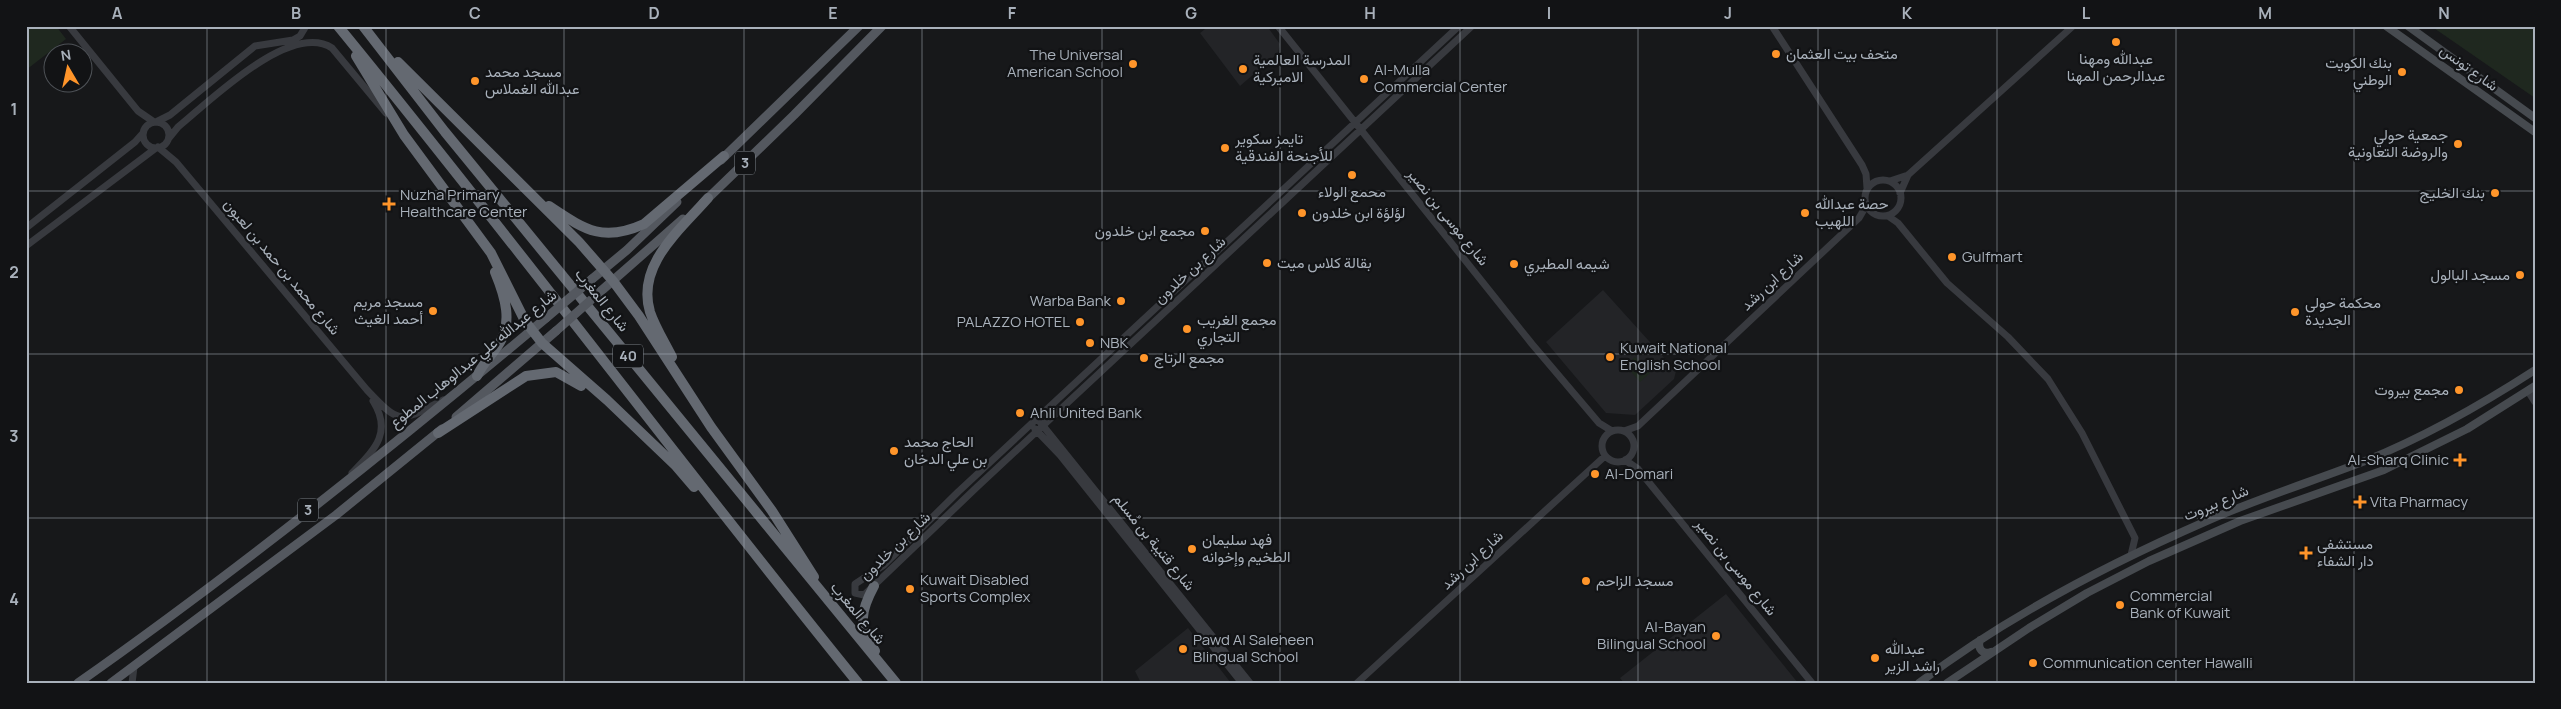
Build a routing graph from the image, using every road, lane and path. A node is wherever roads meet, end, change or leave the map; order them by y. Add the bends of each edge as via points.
1 (69, 26) edge
2 (306, 26) edge
3 (338, 26) edge
4 (363, 26) edge
5 (859, 26) edge
6 (882, 26) edge
7 (1278, 26) edge
8 (1459, 26) edge
9 (1472, 26) edge
10 (1772, 26) edge
11 (2073, 26) edge
12 (2386, 26) edge
13 (2408, 26) edge
14 (372, 37) junction
15 (251, 49) junction
16 (262, 60) junction
17 (2519, 107) junction
18 (138, 111) junction
19 (2511, 115) junction
20 (2535, 118) edge
21 (155, 122) junction
22 (1354, 124) junction
23 (144, 131) junction
24 (1360, 131) junction
25 (2535, 132) edge
26 (404, 135) junction
27 (168, 140) junction
28 (157, 148) junction
29 (724, 156) junction
30 (176, 162) junction
31 (1908, 175) junction
32 (1890, 181) junction
33 (1867, 188) junction
34 (1900, 193) junction
35 (530, 195) junction
36 (708, 198) junction
37 (1866, 206) junction
38 (1871, 213) junction
39 (1888, 216) junction
40 (1859, 218) junction
41 (26, 228) edge
42 (483, 241) junction
43 (26, 246) edge
44 (603, 270) junction
45 (613, 281) junction
46 (531, 330) junction
47 (542, 343) junction
48 (2535, 370) edge
49 (478, 376) junction
50 (2531, 389) edge
51 (367, 390) junction
52 (454, 394) junction
53 (692, 396) junction
54 (2535, 402) edge
55 (626, 418) junction
56 (1037, 418) junction
57 (1599, 423) junction
58 (1031, 424) junction
59 (1043, 425) junction
60 (1638, 426) junction
61 (1037, 431) junction
62 (1612, 431) junction
63 (1624, 431) junction
64 (438, 433) junction
65 (1604, 438) junction
66 (1633, 441) junction
67 (1633, 452) junction
68 (1605, 456) junction
69 (1625, 460) junction
70 (1638, 469) junction
71 (338, 486) junction
72 (2249, 504) junction
73 (2253, 516) junction
74 (2208, 520) junction
75 (2190, 529) junction
76 (2213, 532) junction
77 (2196, 539) junction
78 (2131, 555) junction
79 (766, 568) junction
80 (874, 586) junction
81 (830, 604) junction
82 (1980, 640) junction
83 (1992, 652) junction
84 (1961, 653) junction
85 (134, 667) junction
86 (1970, 667) junction
87 (895, 682) edge
88 (78, 683) edge
89 (111, 683) edge
90 (132, 683) edge
91 (858, 683) edge
92 (1242, 683) edge
93 (1250, 683) edge
94 (1357, 683) edge
95 (1812, 683) edge
96 (1919, 683) edge
97 (1947, 683) edge

1 - 18 street
2 - 15 street via 293,40 261,44
3 - 26 highway
3 - 79 highway, 40
4 - 14 highway, شارع المغرب / 40
5 - 29 main road, شارع عبدالله علي عبدالوهاب المطوع / 3
6 - 36 main road, شارع عبدالله علي عبدالوهاب المطوع / 3
7 - 22 street, شارع موسى بن نصير
8 - 22 street, شارع بن خلدون
9 - 24 street, شارع بن خلدون
10 - 33 street via 1862,165
11 - 31 street
12 - 19 main road, شارع تونس
13 - 17 main road, شارع تونس
14 - 35 highway
14 - 81 highway, شارع المغرب / 40
15 - 16 street via 261,52
15 - 21 street via 170,115
16 - 26 street via 306,43 329,46
16 - 27 street via 178,127
17 - 19 main road via 2518,114
17 - 20 main road, شارع تونس
18 - 21 street
18 - 23 street
19 - 25 main road, شارع تونس
21 - 23 street
21 - 27 street via 166,126
22 - 24 street, شارع موسى بن نصير
22 - 56 street, شارع بن خلدون
23 - 28 street via 146,143
23 - 41 street via 135,142
24 - 57 street, شارع موسى بن نصير
24 - 59 street, شارع بن خلدون
26 - 42 highway
27 - 28 street
27 - 30 street, شارع محمد بن حمد بن لعبون
28 - 30 street, شارع محمد بن حمد بن لعبون
28 - 43 street
29 - 35 highway via 644,224 630,231 599,234 586,230
29 - 44 main road, شارع عبدالله علي عبدالوهاب المطوع / 3
30 - 51 street, شارع محمد بن حمد بن لعبون
31 - 32 street
31 - 34 street
32 - 33 street via 1880,180
32 - 34 street
33 - 37 street
34 - 39 street via 1900,204
35 - 44 highway
36 - 45 main road, شارع عبدالله علي عبدالوهاب المطوع / 3
36 - 53 highway via 652,265 647,292 651,314
37 - 38 street
37 - 40 street, شارع ابن رشد
38 - 39 street
38 - 40 street, شارع ابن رشد
39 - 78 street via 1898,223 1947,283 2008,337 2048,379 2082,433 2135,538
40 - 60 street, شارع ابن رشد
42 - 46 highway
42 - 49 highway via 504,296 507,317 502,340
44 - 45 highway
44 - 46 main road, شارع عبدالله علي عبدالوهاب المطوع / 3, bridge
45 - 47 main road, شارع عبدالله علي عبدالوهاب المطوع / 3, bridge
45 - 53 highway
46 - 47 highway
46 - 49 main road, شارع عبدالله علي عبدالوهاب المطوع / 3
47 - 55 highway
47 - 64 main road, شارع عبدالله علي عبدالوهاب المطوع / 3
48 - 72 main road, شارع بيروت via 2410,441
49 - 52 main road, شارع عبدالله علي عبدالوهاب المطوع / 3
50 - 54 street
50 - 73 main road, شارع بيروت via 2484,419 2405,460
51 - 52 street, شارع محمد بن حمد بن لعبون via 387,411 400,417 419,413
51 - 71 street, شارع محمد بن حمد بن لعبون via 381,416 380,436 370,455
52 - 71 main road, شارع عبدالله علي عبدالوهاب المطوع / 3
53 - 81 highway via 772,511
55 - 64 highway via 572,379 556,372 540,372 512,384
55 - 79 highway via 676,466 745,549
56 - 58 street, شارع بن خلدون
56 - 59 street, شارع قتيبة بن مُسلم
57 - 62 street, شارع موسى بن نصير
57 - 65 street, شارع موسى بن نصير
58 - 61 street, شارع قتيبة بن مُسلم
58 - 80 street, شارع بن خلدون via 888,561 855,584 854,590 856,594 864,594
59 - 61 street, شارع بن خلدون
59 - 93 street, شارع قتيبة بن مُسلم
60 - 63 street, شارع ابن رشد
60 - 66 street, شارع ابن رشد
61 - 80 street, شارع بن خلدون
61 - 92 street, شارع قتيبة بن مُسلم via 1060,455
62 - 63 street
62 - 65 street
63 - 66 street
64 - 85 main road, شارع عبدالله علي عبدالوهاب المطوع / 3
65 - 68 street via 1601,447
66 - 67 street
67 - 69 street
67 - 70 street, شارع موسى بن نصير
68 - 69 street via 1614,462
68 - 94 street, شارع ابن رشد
69 - 70 street, شارع موسى بن نصير
70 - 95 street, شارع موسى بن نصير
71 - 88 main road, شارع عبدالله علي عبدالوهاب المطوع / 3 via 167,620
72 - 73 main road
72 - 74 main road, شارع بيروت
73 - 76 main road, شارع بيروت
74 - 75 main road, شارع بيروت
74 - 76 main road via 2207,528
75 - 77 main road via 2197,532
75 - 78 main road, شارع بيروت
76 - 77 main road, شارع بيروت
77 - 83 main road, شارع بيروت via 2087,593
78 - 82 main road, شارع بيروت
79 - 91 highway, 40
80 - 87 highway via 864,604 862,620 871,645
81 - 87 highway, شارع المغرب / 40
82 - 83 main road via 1978,646 1981,651
82 - 84 main road, شارع بيروت
83 - 86 main road, شارع بيروت
84 - 86 main road via 1971,656
84 - 96 main road, شارع بيروت
85 - 89 main road, شارع عبدالله علي عبدالوهاب المطوع / 3
85 - 90 street
86 - 97 main road, شارع بيروت

